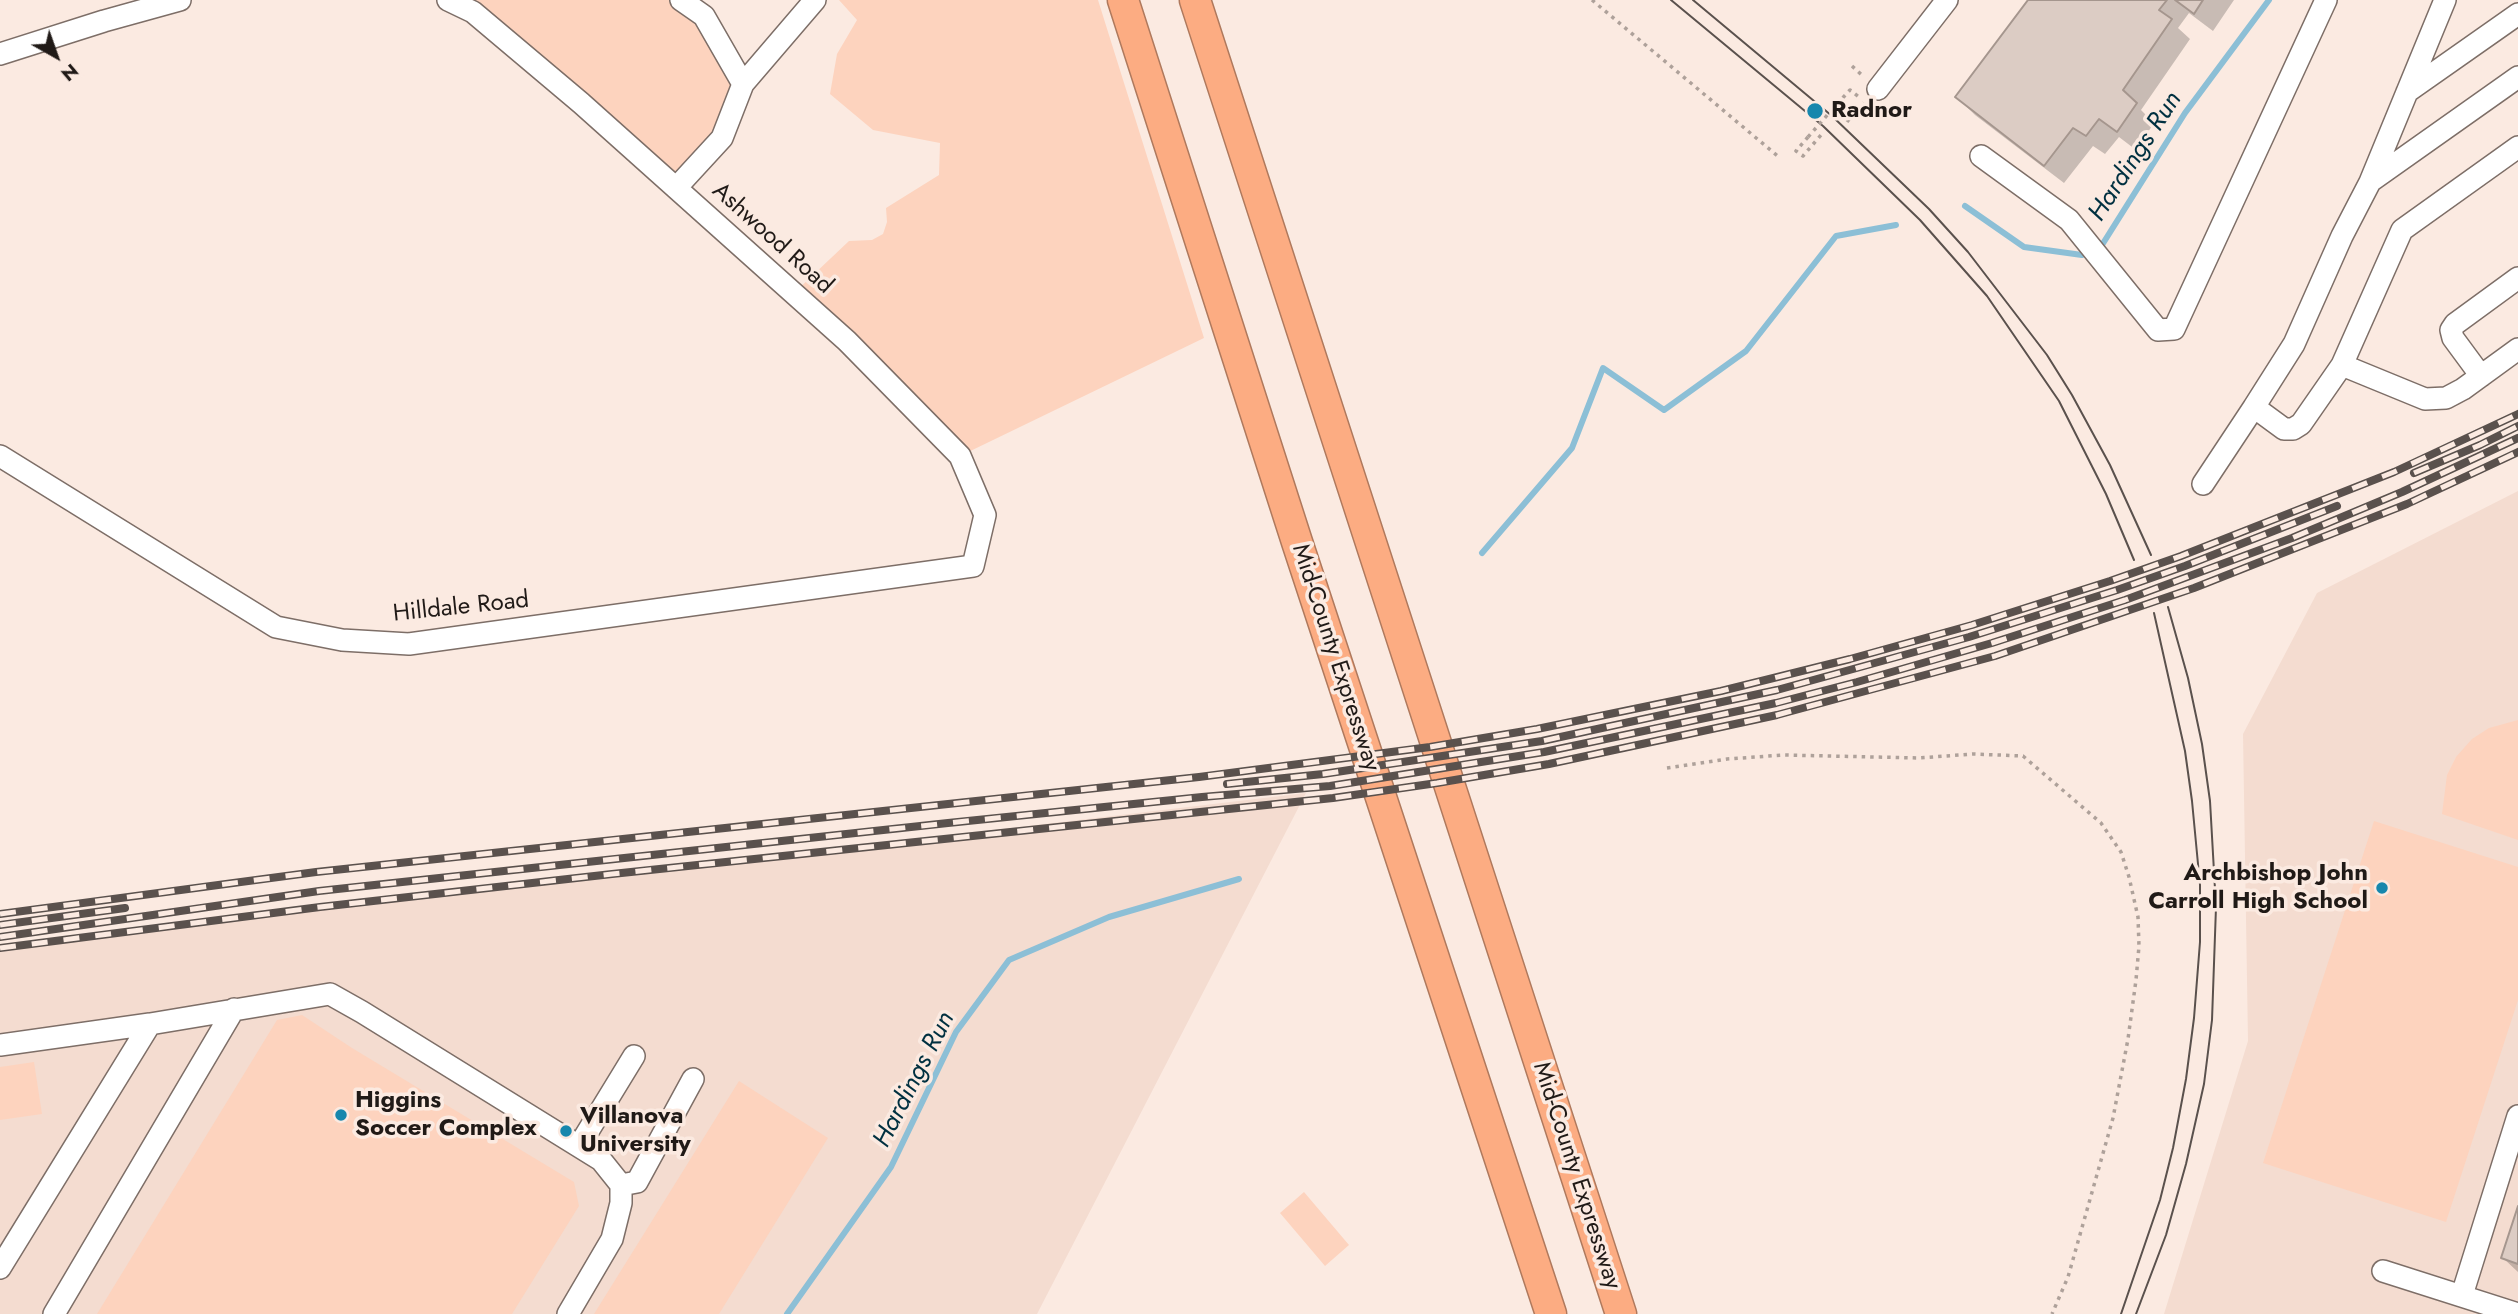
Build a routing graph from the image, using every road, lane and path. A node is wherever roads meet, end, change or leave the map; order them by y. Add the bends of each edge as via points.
1 (180, 0) edge
2 (448, 0) edge
3 (681, 0) edge
4 (815, 0) edge
5 (1105, 0) edge
6 (1123, 0) edge
7 (1195, 0) edge
8 (1592, 0) edge
9 (1947, 0) edge
10 (2326, 0) edge
11 (2445, 0) edge
12 (711, 8) edge
13 (104, 10) edge
14 (2518, 14) edge
15 (0, 54) edge
16 (2518, 77) edge
17 (743, 84) junction
18 (1878, 89) dead end
19 (2407, 92) junction
20 (1847, 122) dead end
21 (1821, 135) dead end
22 (1167, 136) junction
23 (2518, 147) edge
24 (1981, 156) dead end
25 (1780, 158) dead end
26 (2370, 182) junction
27 (676, 188) junction
28 (2518, 278) edge
29 (2518, 349) edge
30 (2342, 365) junction
31 (2481, 376) junction
32 (2254, 407) junction
33 (0, 456) edge
34 (2203, 484) dead end
35 (973, 566) joint
36 (1667, 768) dead end
37 (234, 1009) junction
38 (150, 1024) junction
39 (0, 1045) edge
40 (634, 1056) dead end
41 (693, 1079) dead end
42 (2518, 1116) edge
43 (579, 1146) junction
44 (621, 1185) junction
45 (0, 1268) edge
46 (2383, 1270) dead end
47 (2462, 1295) junction
48 (54, 1314) edge
49 (568, 1314) edge
50 (1551, 1314) edge
51 (1621, 1314) edge
52 (2052, 1314) edge
53 (2518, 1314) edge

1 - 13 street
2 - 27 street, Ashwood Road via 473,12
3 - 12 street
4 - 17 street
5 - 22 highway
6 - 22 highway, Mid-County Expressway
7 - 51 highway, Mid-County Expressway
8 - 25 path
9 - 18 street
10 - 24 street via 2174,329 2158,330 2069,220
11 - 19 street
12 - 17 street
13 - 15 street
14 - 19 street
16 - 26 street
17 - 27 street via 722,138
19 - 26 street
20 - 21 path, bridge via 1864,101 1850,90 1797,151 1803,156
22 - 50 highway, Mid-County Expressway
23 - 30 street via 2402,230
26 - 32 street via 2294,344
27 - 35 street, Ashwood Road via 847,341 960,456 985,515
28 - 31 street via 2451,330
29 - 31 street
30 - 31 street via 2425,399 2446,398
30 - 32 street via 2293,429 2284,429
32 - 34 street
33 - 35 street, Hilldale Road via 276,627 342,640 409,644
36 - 52 path via 1784,755 2023,756 2101,823 2121,852 2135,904 2136,979 2113,1118
37 - 38 street
37 - 43 street via 330,994
37 - 48 street
38 - 39 street
38 - 45 street
40 - 43 street
41 - 44 street via 637,1182
42 - 47 street
43 - 44 street via 601,1160
44 - 49 street via 612,1238
46 - 47 street
47 - 53 street

